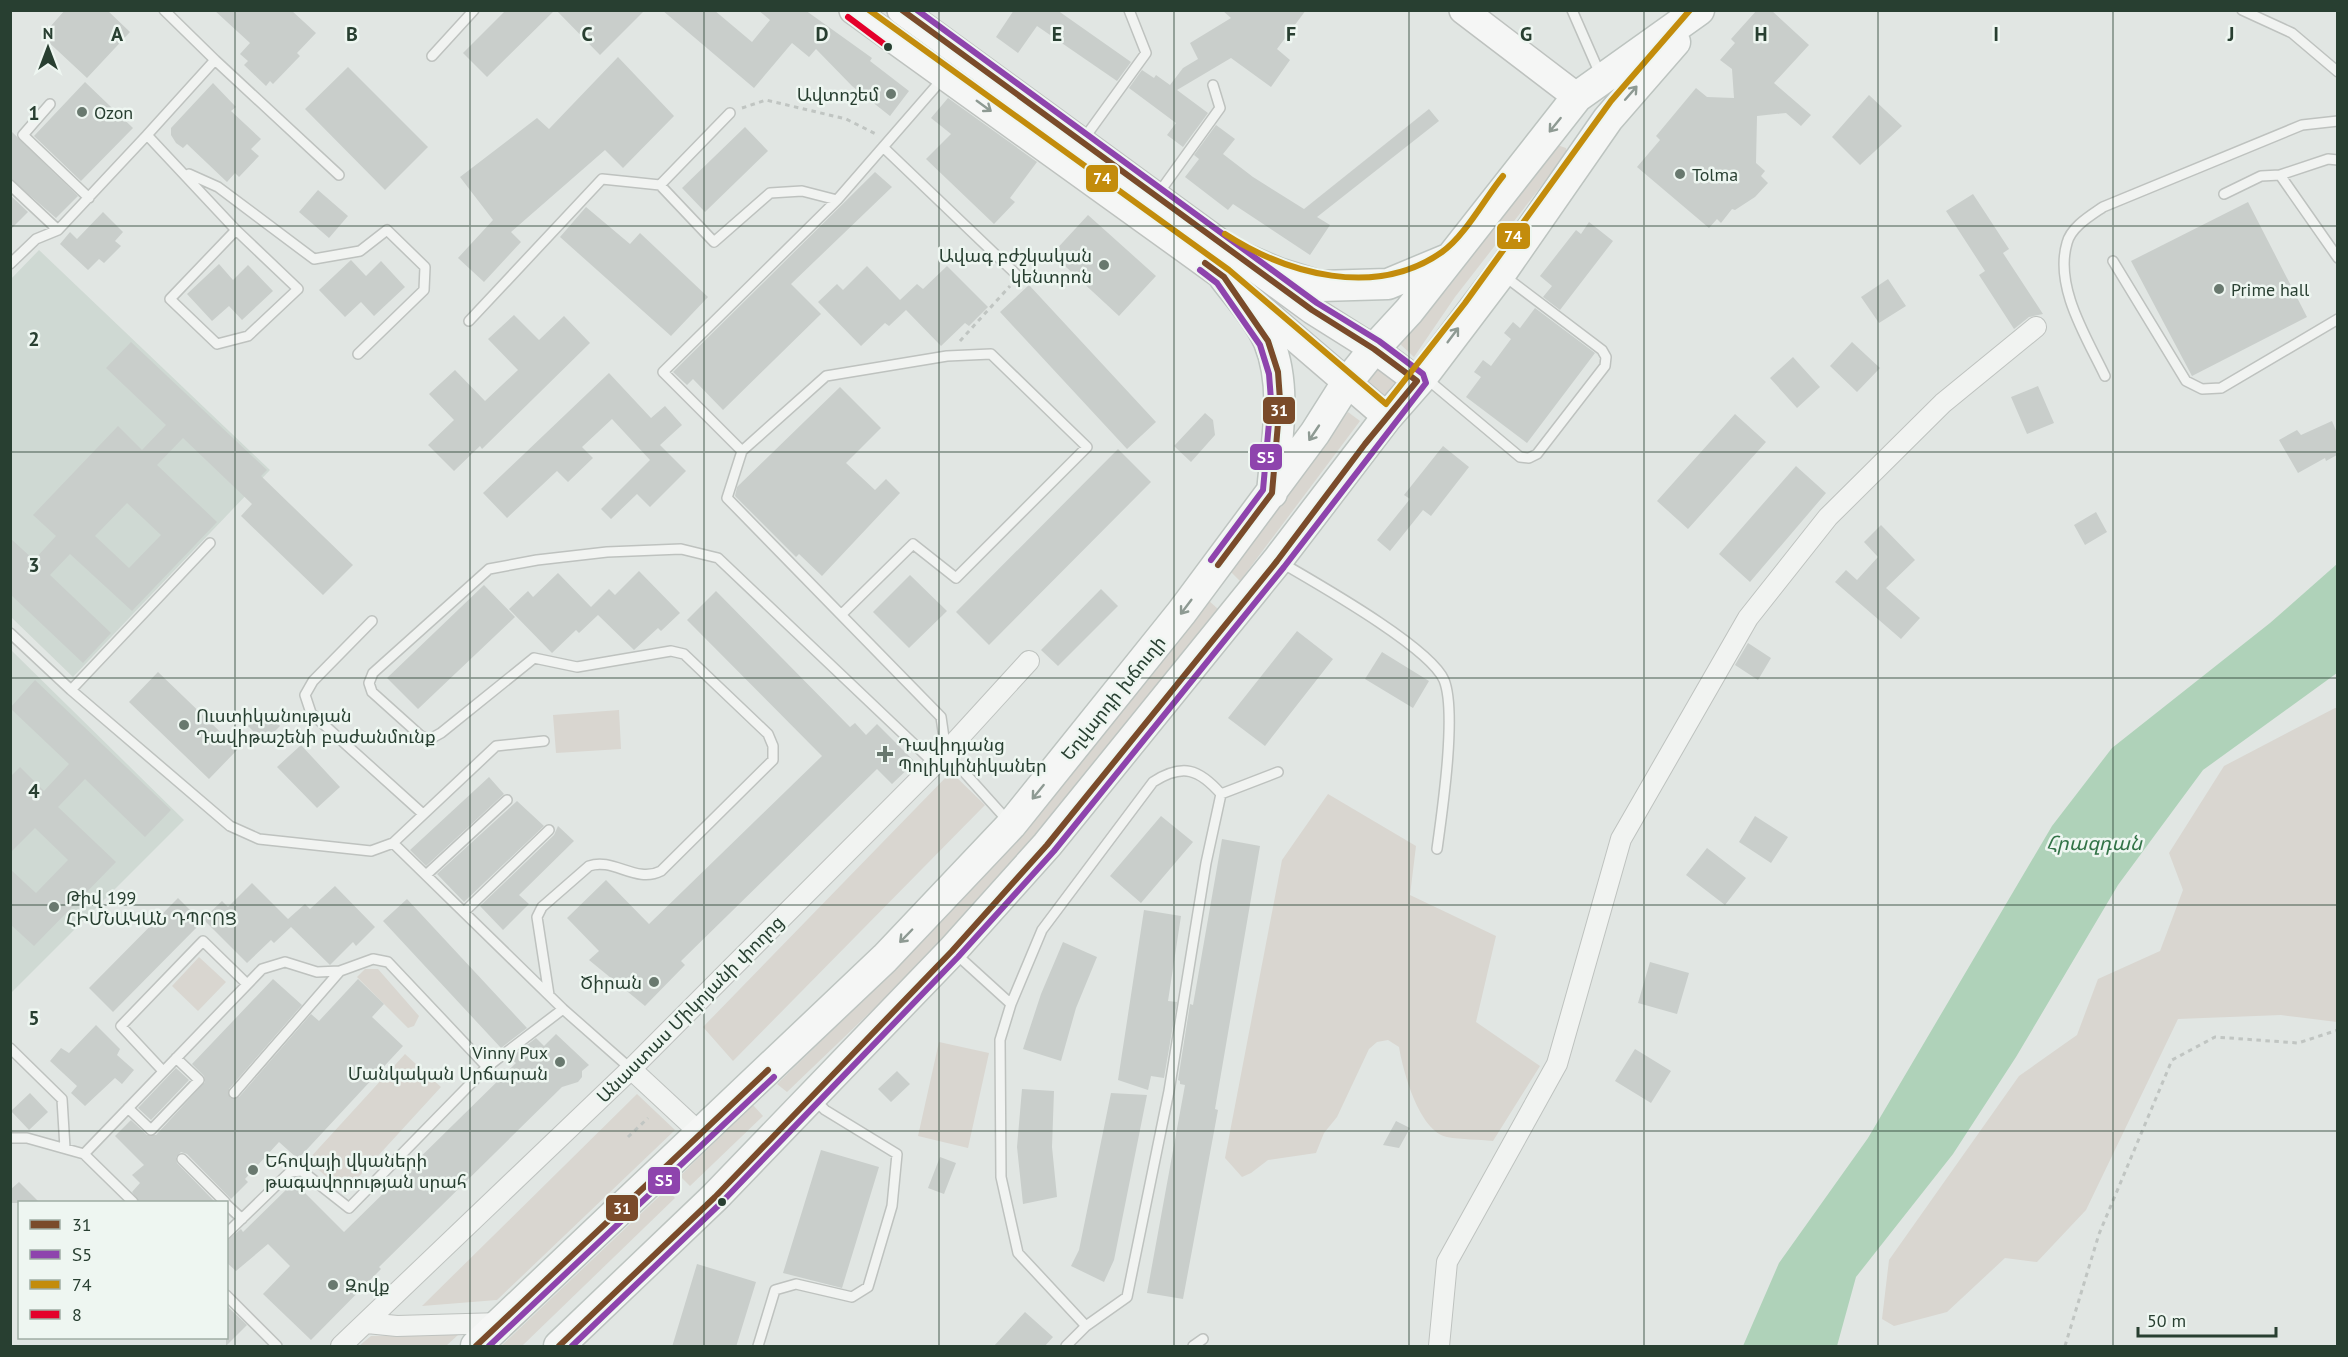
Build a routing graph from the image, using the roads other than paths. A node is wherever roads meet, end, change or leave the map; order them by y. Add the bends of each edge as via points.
1 (164, 10) edge
2 (474, 10) edge
3 (853, 10) edge
4 (902, 10) edge
5 (1129, 10) edge
6 (1463, 10) edge
7 (1572, 10) edge
8 (1701, 10) edge
9 (2242, 10) edge
10 (432, 56) dead end
11 (962, 56) junction
12 (215, 60) junction
13 (2337, 72) edge
14 (944, 77) junction
15 (1602, 81) junction
16 (1213, 85) dead end
17 (1577, 97) junction
18 (50, 104) dead end
19 (730, 113) road end
20 (2337, 121) edge
21 (147, 135) junction
22 (1082, 142) junction
23 (886, 144) junction
24 (2337, 160) edge
25 (184, 172) junction
26 (339, 175) dead end
27 (2280, 175) junction
28 (10, 185) edge
29 (660, 185) junction
30 (2224, 195) dead end
31 (1156, 196) junction
32 (89, 198) junction
33 (837, 200) junction
34 (58, 230) junction
35 (236, 230) junction
36 (2337, 258) edge
37 (1448, 259) junction
38 (2113, 261) dead end
39 (10, 264) edge
40 (1231, 266) junction
41 (1501, 273) junction
42 (1019, 277) road end
43 (2337, 319) edge
44 (469, 321) dead end
45 (2036, 327) dead end
46 (1374, 349) junction
47 (357, 354) dead end
48 (2104, 376) dead end
49 (1420, 379) junction
50 (1346, 384) junction
51 (1387, 417) junction
52 (742, 451) junction
53 (1272, 493) junction
54 (210, 543) dead end
55 (1277, 561) junction
56 (1211, 574) junction
57 (1243, 603) junction
58 (842, 614) junction
59 (372, 621) dead end
60 (10, 633) edge
61 (1029, 661) dead end
62 (71, 690) junction
63 (544, 741) dead end
64 (940, 758) junction
65 (1278, 772) dead end
66 (1221, 794) junction
67 (507, 800) dead end
68 (423, 814) junction
69 (1011, 825) junction
70 (549, 830) dead end
71 (393, 843) junction
72 (1437, 849) dead end
73 (426, 875) junction
74 (464, 912) junction
75 (952, 951) junction
76 (340, 971) junction
77 (247, 984) junction
78 (549, 995) junction
79 (1011, 1004) junction
80 (563, 1009) junction
81 (10, 1047) edge
82 (176, 1058) junction
83 (487, 1067) junction
84 (630, 1069) junction
85 (163, 1071) junction
86 (752, 1086) junction
87 (234, 1093) dead end
88 (811, 1097) junction
89 (128, 1108) junction
90 (786, 1122) junction
91 (701, 1134) junction
92 (10, 1138) edge
93 (65, 1148) junction
94 (84, 1154) junction
95 (182, 1159) dead end
96 (131, 1201) edge
97 (224, 1201) edge
98 (228, 1205) edge
99 (242, 1219) junction
100 (228, 1232) edge
101 (228, 1297) edge
102 (367, 1323) junction
103 (501, 1323) junction
104 (1086, 1326) junction
105 (1203, 1339) dead end
106 (277, 1347) edge
107 (341, 1347) edge
108 (476, 1347) edge
109 (559, 1347) edge
110 (758, 1347) edge
111 (1066, 1347) edge
112 (1193, 1347) edge
113 (1439, 1347) edge

1 - 12 lane
2 - 10 lane
3 - 14 main road
4 - 11 main road
5 - 22 lane via 1146,52
6 - 17 main road
7 - 15 lane
8 - 15 main road, Եղվարդի խճուղի
41 -> 8 main road, Եղվարդի խճուղի via 1608,119
9 - 13 lane via 2292,33
11 - 14 lane
11 - 22 main road
12 - 21 lane
12 - 26 lane
14 - 23 lane
14 -> 40 main road
15 - 17 main road, Եղվարդի խճուղի
16 - 31 lane via 1220,108
17 -> 37 main road, Եղվարդի խճուղի
18 - 32 lane via 23,135
19 - 29 lane
20 - 48 lane via 2302,125 2103,207 2082,221 2067,242 2068,300
21 - 25 lane
21 - 32 lane
22 - 31 main road
23 - 33 lane
23 - 42 lane
24 - 27 lane via 2328,159
25 - 35 lane
25 - 47 lane via 218,187 314,259 360,251 387,230 425,267 424,290
27 - 30 lane via 2261,176
27 - 36 lane
28 - 34 lane
29 - 33 lane via 714,242 770,193 801,190
29 - 44 lane via 602,179
31 - 40 main road
32 - 34 lane
33 - 52 lane via 663,372
34 - 39 lane via 36,239
35 - 35 lane via 298,290 248,336 217,344 170,299
37 - 40 main road via 1388,284 1320,286 1278,273
37 - 46 main road, Եղվարդի խճուղի
38 - 43 lane via 2186,381 2202,389 2221,388
40 - 46 main road
40 - 50 main road
40 - 53 main road via 1268,341 1278,372 1280,400
49 -> 41 main road, Եղվարդի խճուղի
41 - 49 lane via 1602,350 1605,366 1537,454 1529,458 1520,457
45 - 113 street via 1943,404 1828,516 1743,628 1621,839 1557,1064 1447,1262
46 - 49 main road
46 - 50 main road, Եղվարդի խճուղի
49 - 51 main road, Եղվարդի խճուղի
50 - 51 main road
50 -> 53 main road, Եղվարդի խճուղի
51 - 55 main road, Եղվարդի խճուղի
52 - 58 lane via 727,498
52 - 58 lane via 826,376 947,356 991,354 1087,447 956,578 913,544
53 - 56 main road, Եղվարդի խճուղի
54 - 62 lane
55 - 57 main road, Եղվարդի խճուղի
55 - 72 lane via 1347,600 1430,661 1444,681 1447,766
56 - 57 main road
56 -> 69 main road, Եղվարդի խճուղի
57 - 75 main road, Եղվարդի խճուղի via 1047,845
58 - 64 lane via 941,717
59 - 68 lane via 305,695 311,712
60 - 62 lane
61 - 64 street, Անաստաս Միկոյանի փողոց
62 - 71 lane via 230,826 259,839 371,850
63 - 68 lane via 496,746
64 - 69 lane
64 - 78 lane via 718,558 681,549 607,552 489,569 373,673 369,683 372,692 421,736 430,739 441,733 534,658 577,667 671,651 684,654 768,734 773,746 774,760 661,870 652,876 640,875 598,863 589,866 542,907 537,917
64 - 84 street, Անաստաս Միկոյանի փողոց
65 - 66 lane
66 - 79 lane via 1198,773 1182,770 1153,782 1042,930
66 - 104 lane via 1169,1091 1126,1297
67 - 73 lane
68 - 71 lane
69 -> 86 main road, Եղվարդի խճուղի via 885,958
70 - 74 lane
71 - 73 lane
73 - 74 lane
74 - 78 lane
75 - 79 lane
75 - 88 main road, Եղվարդի խճուղի
76 - 77 lane via 317,972 285,962 262,969
76 - 83 lane via 373,959 388,962
76 - 87 lane
77 - 82 lane
77 - 85 lane via 203,941 170,975 121,1026
78 - 80 lane
79 - 104 lane via 1000,1040 1001,1177 1018,1253
80 - 83 lane
80 - 84 lane
81 - 93 lane via 62,1099
82 - 85 lane
82 - 89 lane via 199,1080 151,1130
83 - 99 lane via 349,1208 302,1171 290,1172
84 - 91 street
84 - 102 street, Անաստաս Միկոյանի փողոց
85 - 89 lane
86 - 90 main road
86 - 91 main road, Եղվարդի խճուղի
88 - 90 main road, Եղվարդի խճուղի
88 - 110 lane via 825,1110 897,1154 892,1206 868,1287 852,1297 796,1284 775,1290
89 - 94 lane
90 - 109 main road, Եղվարդի խճուղի via 704,1208
91 - 103 main road, Եղվարդի խճուղի
92 - 93 lane via 27,1138
93 - 94 lane
94 - 96 lane
95 - 97 lane
98 - 99 lane
99 - 100 lane
101 - 106 lane
102 - 103 street
102 - 107 street, Անաստաս Միկոյանի փողոց
103 - 108 main road, Եղվարդի խճուղի
104 - 111 lane
105 - 112 lane

